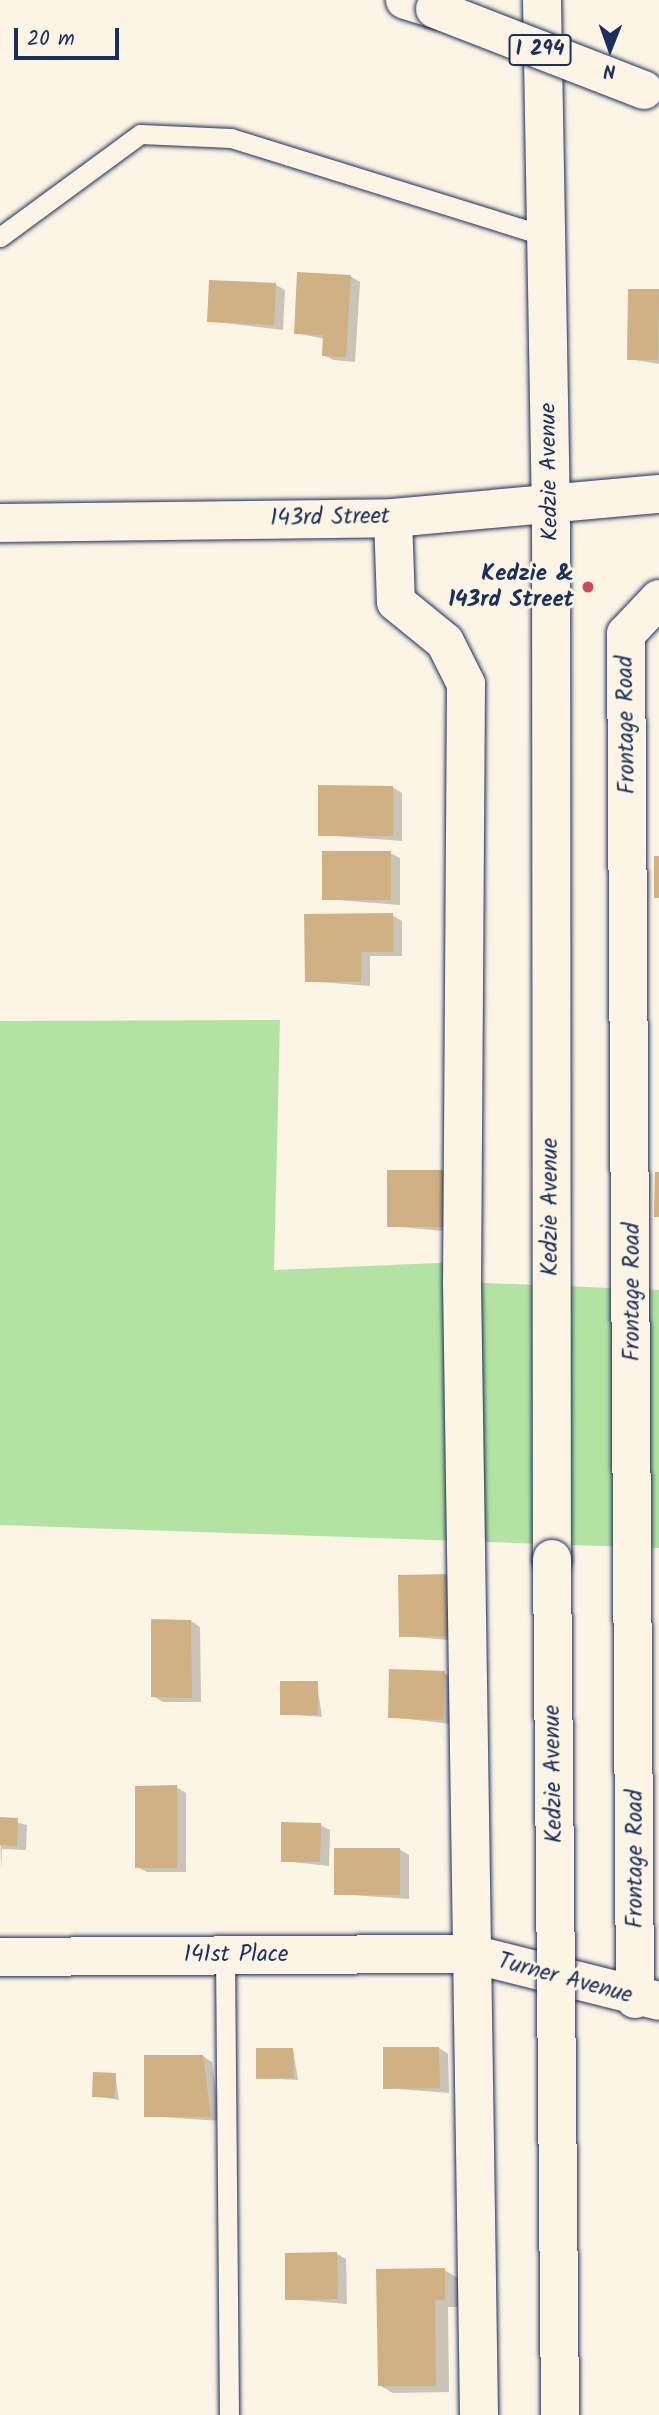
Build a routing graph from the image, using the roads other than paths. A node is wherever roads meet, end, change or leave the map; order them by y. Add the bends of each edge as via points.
1 (542, 0) edge
2 (419, 3) edge
3 (652, 92) edge
4 (546, 236) junction
5 (0, 237) edge
6 (659, 494) edge
7 (551, 499) junction
8 (393, 518) junction
9 (0, 523) edge
10 (659, 598) edge
11 (646, 1289) edge
12 (472, 1954) junction
13 (225, 1956) junction
14 (0, 1957) edge
15 (647, 2000) edge
16 (229, 2415) edge
17 (479, 2415) edge
18 (560, 2415) edge

1 - 4 main road, Kedzie Avenue
2 - 3 main road, I 294, bridge
4 - 5 lane via 231,138 140,134
4 - 7 main road, Kedzie Avenue
6 - 7 main road, 143rd Street
7 - 8 main road, 143rd Street
7 - 18 main road, Kedzie Avenue, bridge via 552,1559
8 - 9 main road, 143rd Street
8 - 12 main road via 396,602 445,642 466,684 462,1282
10 - 11 main road, Frontage Road via 626,634
11 - 15 main road, Frontage Road
12 - 13 main road, 141st Place
12 - 15 main road, Turner Avenue
12 - 17 main road
13 - 14 main road, 141st Place
13 - 16 lane

